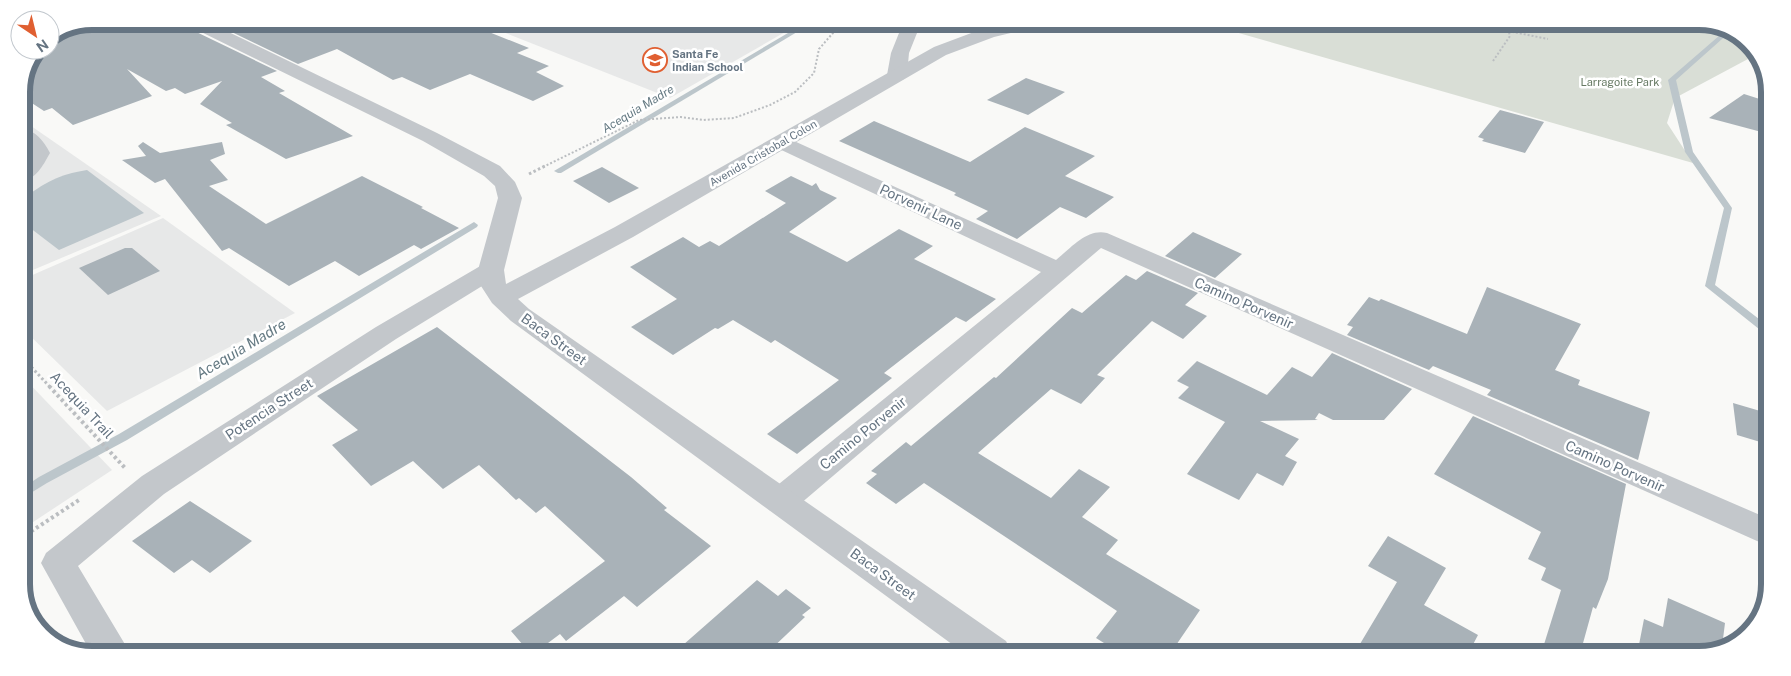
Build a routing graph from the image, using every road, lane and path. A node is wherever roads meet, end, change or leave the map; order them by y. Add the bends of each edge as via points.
1 (209, 30) edge
2 (836, 30) edge
3 (909, 30) edge
4 (1006, 30) edge
5 (1508, 31) joint
6 (1548, 39) dead end
7 (1493, 61) dead end
8 (897, 75) junction
9 (30, 140) edge
10 (783, 142) junction
11 (30, 169) edge
12 (528, 174) dead end
13 (1060, 271) junction
14 (496, 272) junction
15 (30, 366) edge
16 (126, 469) dead end
17 (781, 501) junction
18 (1761, 530) edge
19 (107, 646) edge
20 (983, 646) edge

1 - 14 street via 430,137 492,171 504,182 510,198
2 - 12 path via 819,49 814,73 795,92 770,106 734,118 639,120
3 - 8 street via 900,53
4 - 8 street, Avenida Cristobal Colon via 940,51
5 - 6 path
5 - 7 path via 1510,36
8 - 10 street, Avenida Cristobal Colon
9 - 11 street via 39,154
10 - 13 street, Porvenir Lane
10 - 14 street, Avenida Cristobal Colon via 615,237
13 - 17 street, Camino Porvenir
13 - 18 street, Camino Porvenir via 1098,238
14 - 17 street, Baca Street via 520,315
14 - 19 street, Potencia Street via 386,333 153,485 58,563
15 - 16 path, Acequia Trail
17 - 20 street, Baca Street

